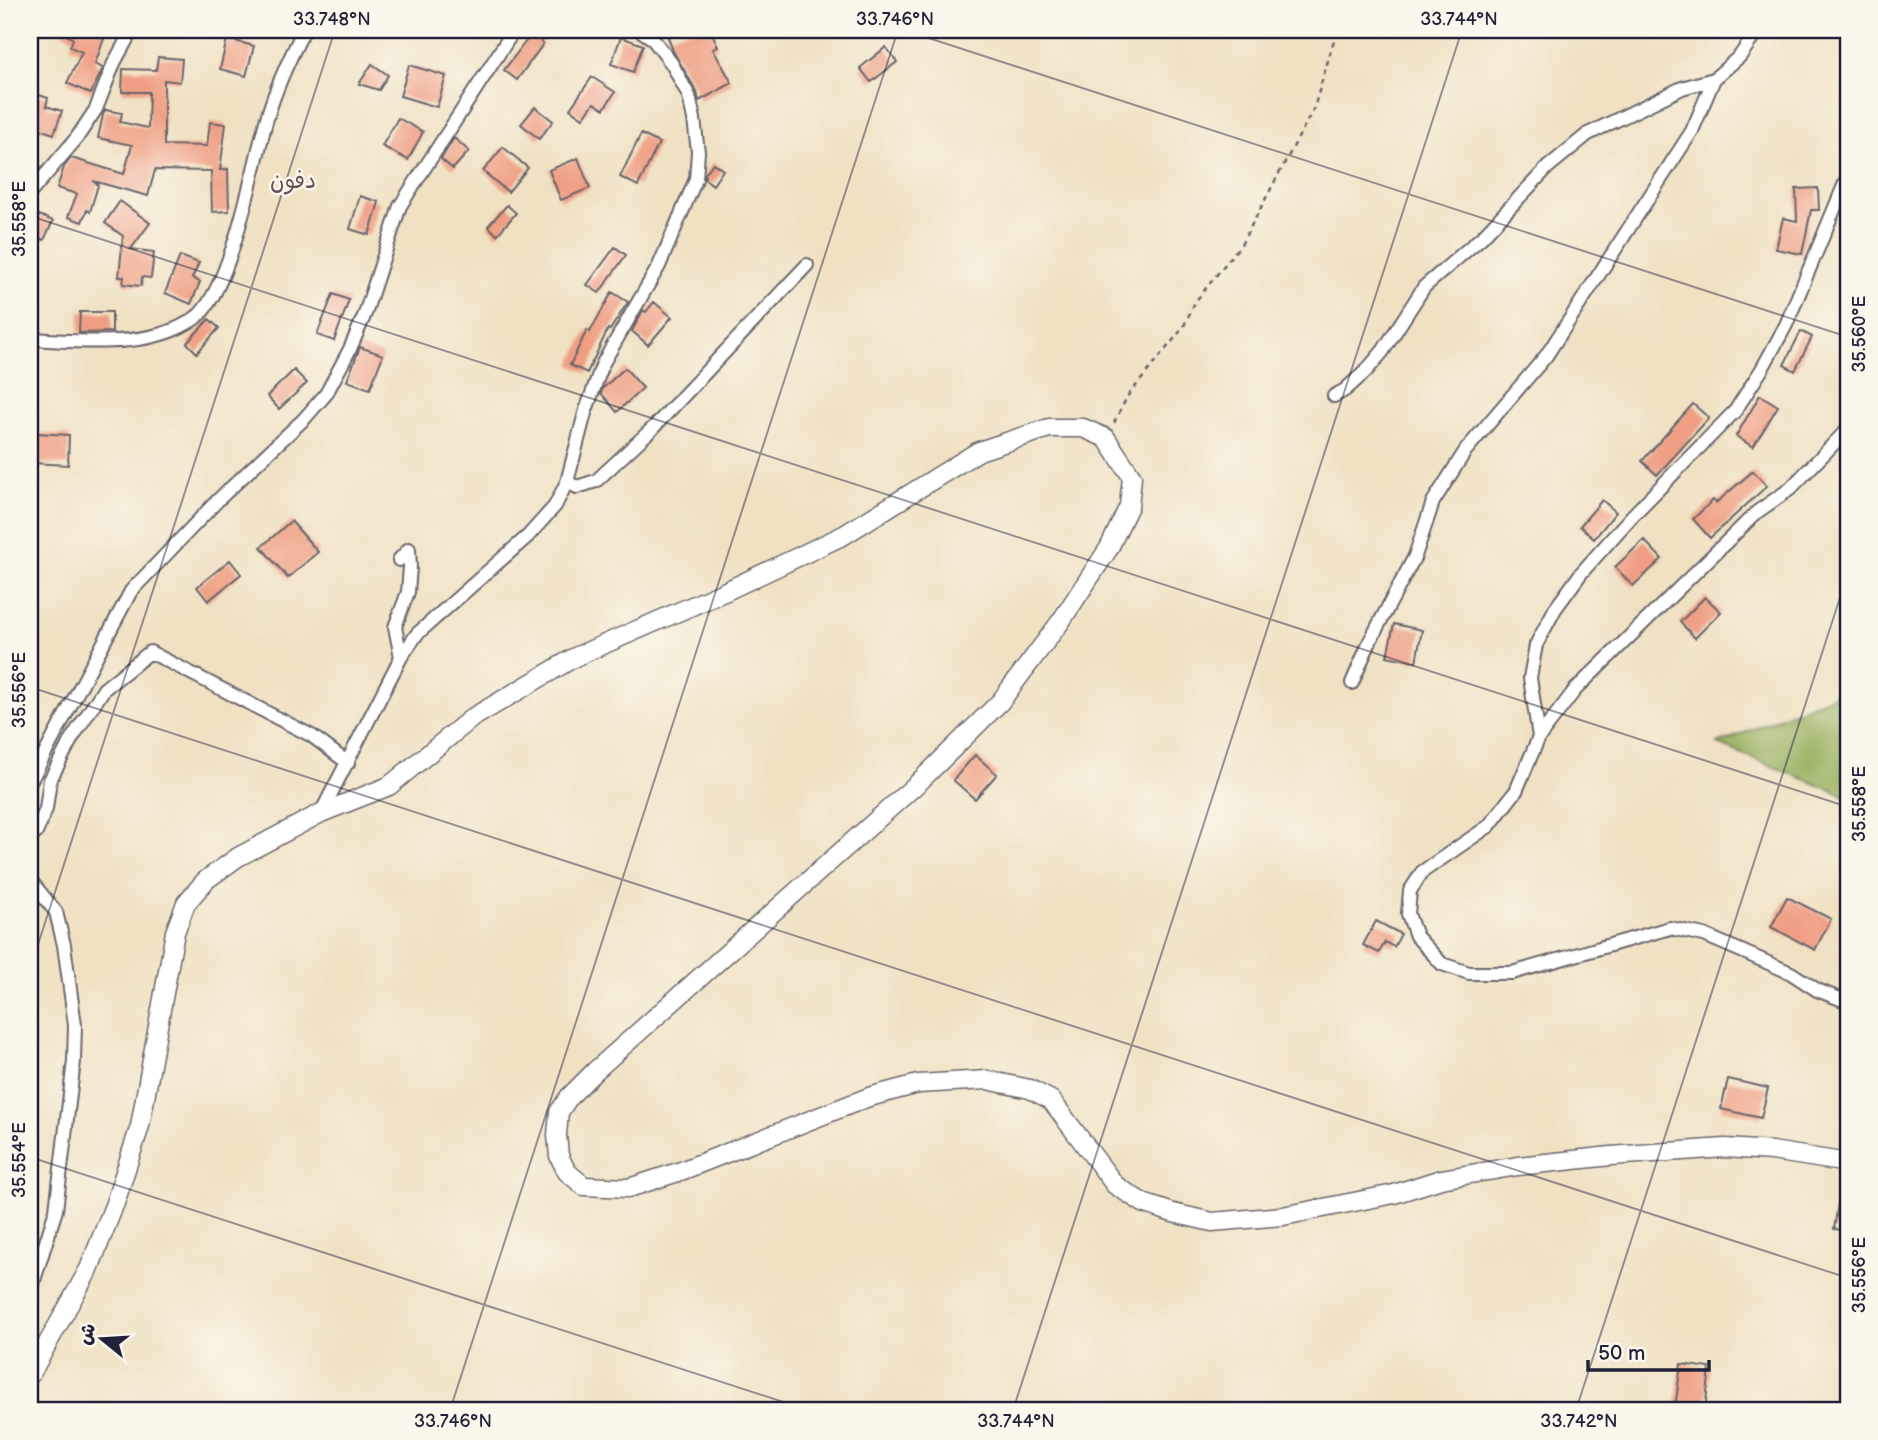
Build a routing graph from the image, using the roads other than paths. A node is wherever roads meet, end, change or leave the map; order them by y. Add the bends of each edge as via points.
1 (132, 30) edge
2 (304, 30) edge
3 (514, 30) edge
4 (640, 30) edge
5 (1759, 30) edge
6 (1714, 79) junction
7 (1848, 176) edge
8 (30, 193) edge
9 (807, 265) dead end
10 (30, 339) edge
11 (1334, 396) dead end
12 (1848, 429) edge
13 (567, 482) junction
14 (398, 560) dead end
15 (401, 657) junction
16 (1352, 683) dead end
17 (1539, 737) junction
18 (348, 763) junction
19 (30, 782) edge
20 (321, 813) junction
21 (30, 836) edge
22 (30, 880) edge
23 (1848, 1002) edge
24 (1848, 1163) edge
25 (30, 1293) edge
26 (30, 1376) edge

1 - 8 street via 96,109
2 - 10 street via 277,87 219,285 200,314 173,330 140,339
3 - 19 street via 400,206 365,314 326,394 131,591
4 - 13 street via 672,64 689,96 698,152 696,179 659,266 603,363
5 - 6 street via 1740,56
6 - 11 street via 1682,88 1588,134 1548,167 1482,237 1424,287 1383,351
6 - 16 street via 1692,131 1595,281 1545,356 1466,450 1433,502 1415,556
7 - 17 street via 1786,325 1735,411 1632,516 1555,609 1536,645 1530,678
9 - 13 street via 653,429 596,481 577,487
12 - 17 street via 1575,690
13 - 15 street via 555,506 528,536 417,634
14 - 15 street via 409,549 408,592 395,627
15 - 18 street
17 - 23 street via 1516,791 1489,826 1422,872 1410,891 1408,914 1416,936 1442,964 1469,972 1512,973 1670,928 1704,935
18 - 20 street
18 - 21 street via 312,736 150,652 104,689 72,738 50,780 36,833
20 - 24 street via 389,786 472,718 575,657 844,535 979,451 1049,428 1083,428 1106,438 1132,477 1129,506 1109,548 1061,621 1000,702 918,783 569,1097 559,1112 556,1135 567,1172 584,1186 629,1188 869,1097 918,1084 987,1080 1030,1089 1051,1100 1115,1185 1143,1203 1212,1222 1283,1216 1394,1194 1441,1178 1611,1156 1725,1148
20 - 26 street via 238,857 206,880 186,903 175,932 140,1126 119,1190 89,1269
22 - 25 street via 56,912 75,1025 56,1210

